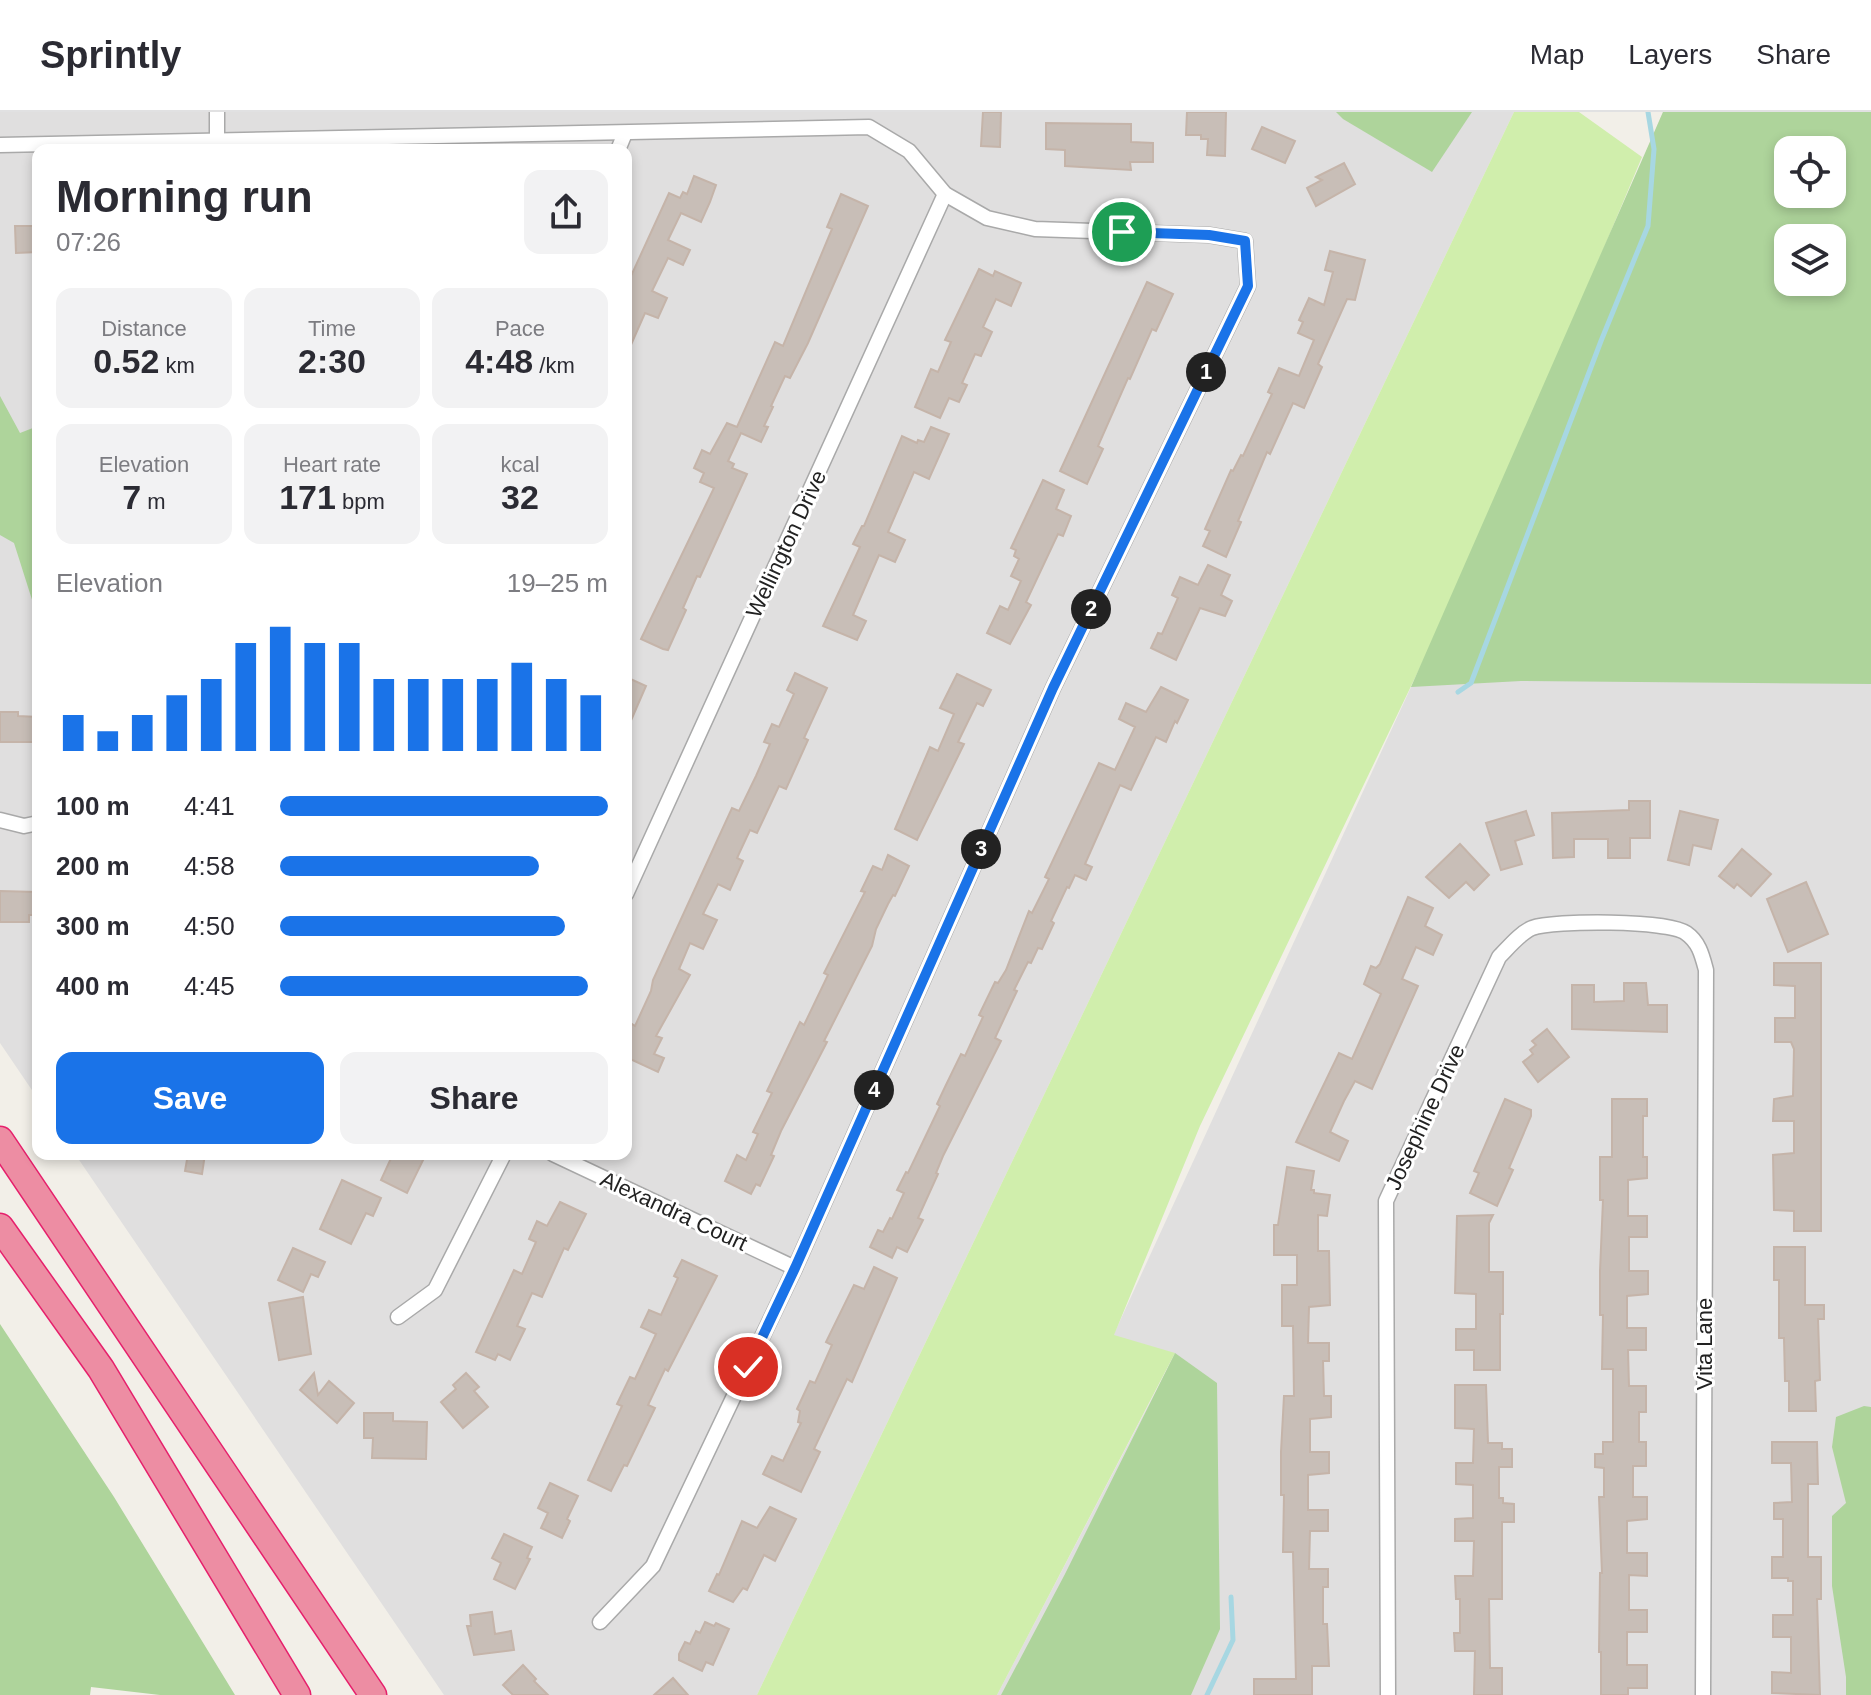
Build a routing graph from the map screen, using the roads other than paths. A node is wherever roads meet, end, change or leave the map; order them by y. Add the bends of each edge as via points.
1 (217, 112) edge
2 (625, 133) junction
3 (217, 144) edge
4 (251, 144) edge
5 (620, 144) edge
6 (0, 145) edge
7 (32, 145) edge
8 (945, 194) junction
9 (0, 820) edge
10 (32, 824) edge
11 (632, 881) edge
12 (1705, 993) joint
13 (0, 1140) edge
14 (501, 1160) edge
15 (566, 1160) edge
16 (0, 1227) edge
17 (795, 1268) junction
18 (398, 1317) dead end
19 (600, 1622) dead end
20 (297, 1695) edge
21 (373, 1695) edge
22 (1388, 1695) edge
23 (1703, 1695) edge

1 - 3 street
2 - 4 street
2 - 5 street
2 - 8 street via 869,127 909,151
6 - 7 street
8 - 11 street, Wellington Drive
8 - 17 street via 987,218 1035,229 1245,241 1248,286 1053,688
9 - 10 street
12 - 22 street, Josephine Drive via 1701,949 1684,931 1566,921 1529,929 1499,957 1386,1201
12 - 23 street, Vita Lane
13 - 21 highway
14 - 18 street via 435,1290
15 - 17 street, Alexandra Court
16 - 20 highway via 101,1369
17 - 19 street via 653,1566

